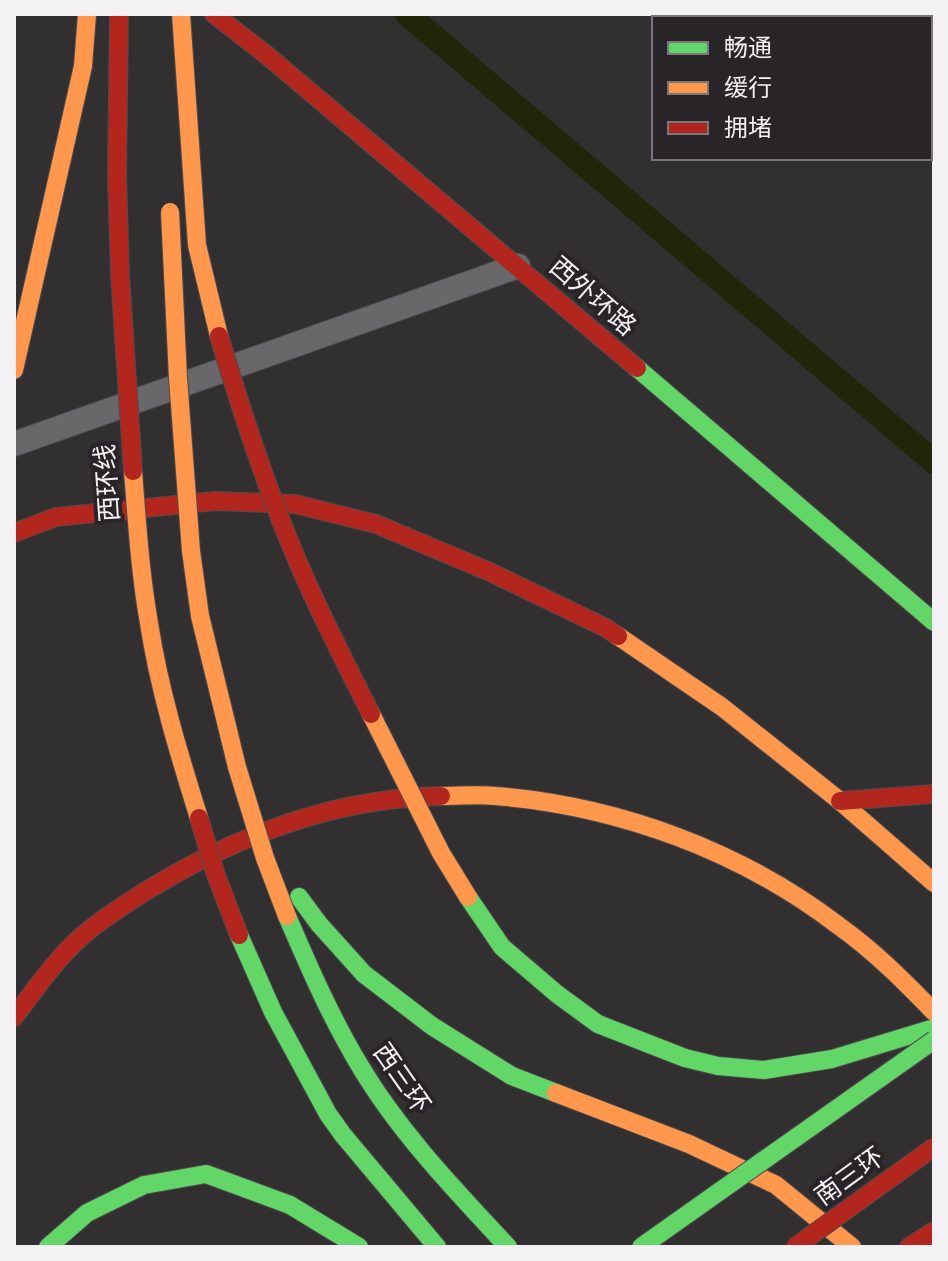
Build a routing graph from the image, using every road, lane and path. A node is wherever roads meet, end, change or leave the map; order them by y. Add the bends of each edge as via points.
1 (87, 14) edge
2 (119, 14) edge
3 (179, 14) edge
4 (214, 14) edge
5 (170, 119) dead end
6 (169, 188) dead end
7 (518, 266) junction
8 (14, 370) edge
9 (14, 444) edge
10 (14, 533) edge
11 (934, 622) edge
12 (934, 794) edge
13 (840, 801) junction
14 (248, 802) junction
15 (934, 883) edge
16 (934, 1012) edge
17 (14, 1017) edge
18 (934, 1028) edge
19 (934, 1040) edge
20 (934, 1147) edge
21 (934, 1231) edge
22 (48, 1247) edge
23 (359, 1247) edge
24 (437, 1247) edge
25 (508, 1247) edge
26 (641, 1247) edge
27 (795, 1247) edge
28 (852, 1247) edge
29 (909, 1247) edge

1 - 8 main road via 83,66
2 - 24 main road, 西环线, bridge via 120,275 140,567 166,704 216,875 273,1012 328,1114
3 - 5 main road
3 - 18 main road, bridge via 197,245 215,321 267,483 320,612 441,853 502,947 598,1024 718,1066 764,1070 832,1059
4 - 7 main road, 西外环路
6 - 14 main road, bridge via 191,551 217,691
7 - 9 street
7 - 11 main road, 西外环路
10 - 13 main road via 56,517 215,501 295,504 376,524 606,628 722,707
12 - 13 main road
13 - 15 main road
14 - 25 main road, 西三环, bridge via 287,916 372,1086
14 - 28 main road, bridge via 319,924 364,974 432,1026 512,1076 689,1144 776,1185
16 - 17 main road via 877,956 807,902 694,842 572,806 488,794 445,794 402,796 318,812 198,859 81,938
19 - 26 main road, bridge
20 - 27 main road, 南三环, bridge
21 - 29 main road
22 - 23 main road via 87,1213 144,1185 206,1174 290,1205

